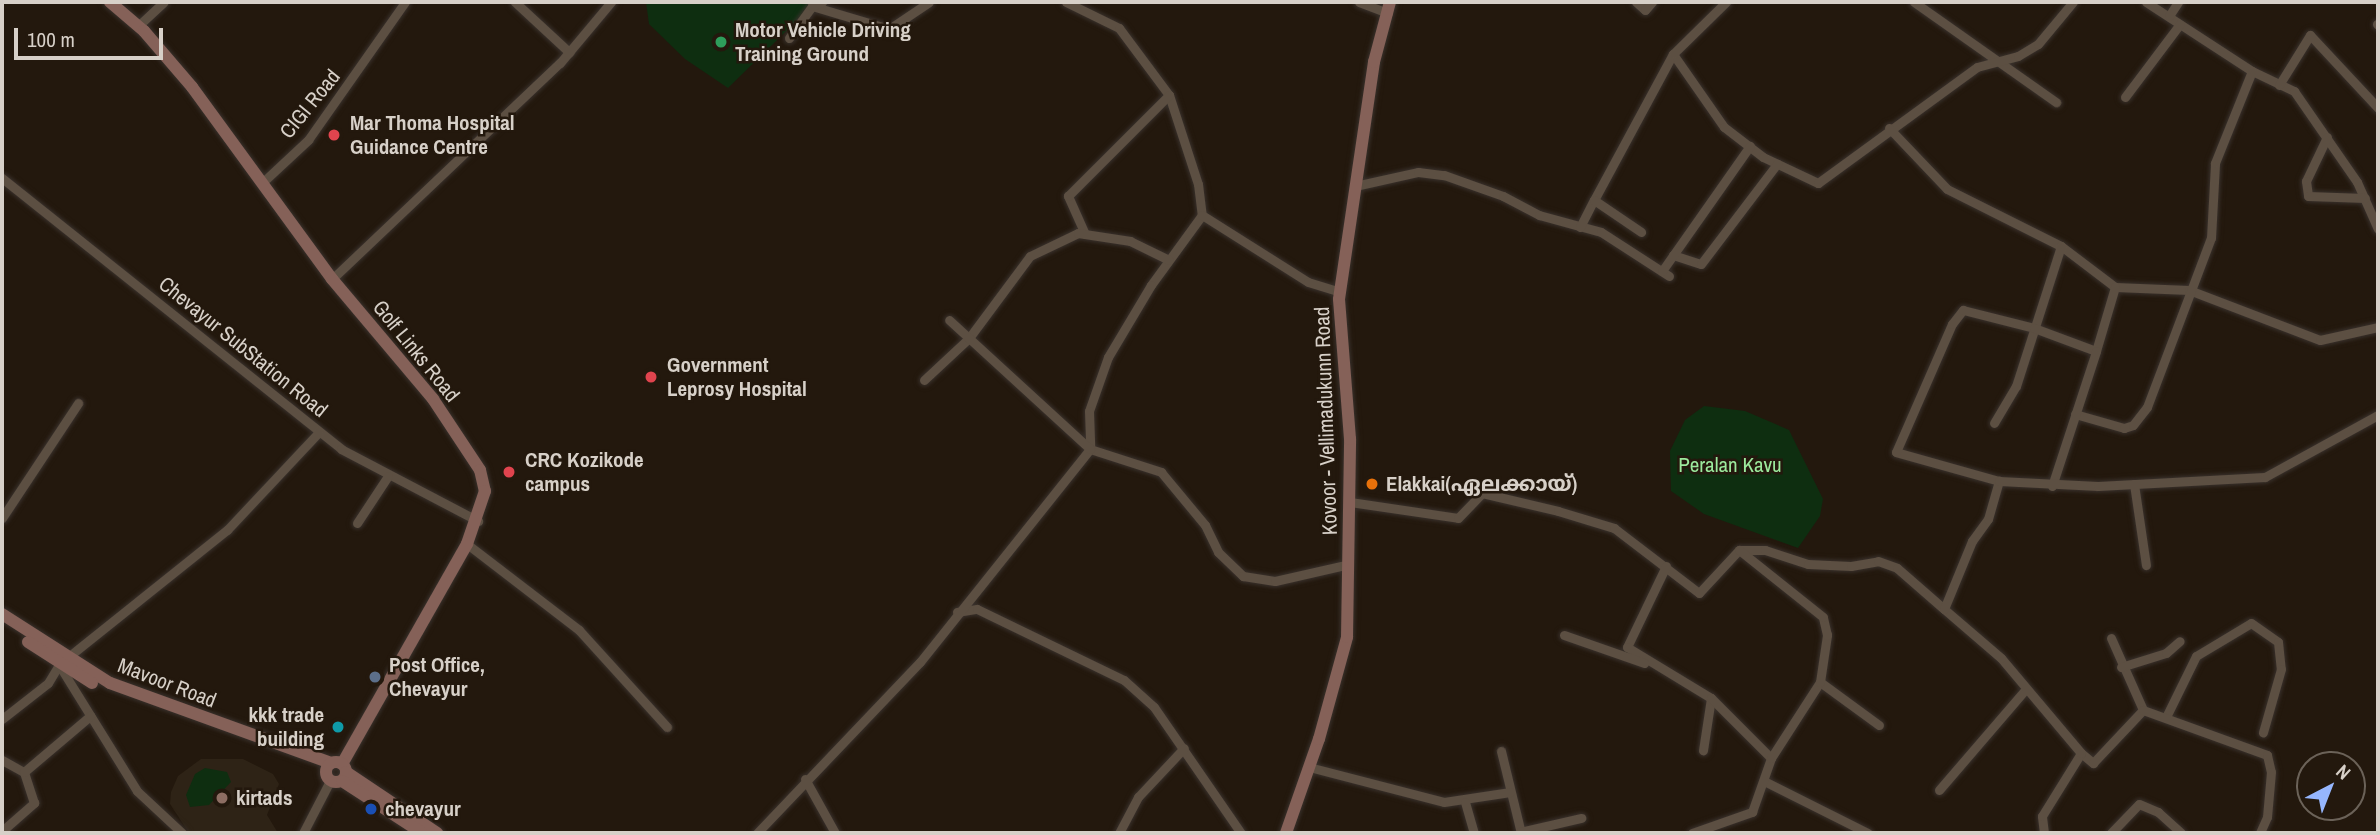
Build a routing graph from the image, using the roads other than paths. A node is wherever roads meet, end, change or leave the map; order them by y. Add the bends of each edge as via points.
1 (110, 2) edge
2 (164, 2) edge
3 (405, 2) edge
4 (516, 2) edge
5 (611, 2) edge
6 (822, 2) edge
7 (929, 2) edge
8 (1066, 2) edge
9 (1359, 2) edge
10 (1636, 2) edge
11 (1652, 2) edge
12 (1726, 2) edge
13 (1913, 2) edge
14 (2073, 2) edge
15 (2146, 2) edge
16 (2178, 2) edge
17 (812, 6) junction
18 (1389, 8) edge
19 (2169, 16) junction
20 (2180, 24) junction
21 (138, 26) junction
22 (789, 38) dead end
23 (569, 52) junction
24 (1673, 54) junction
25 (1996, 62) junction
26 (2252, 71) junction
27 (2279, 85) junction
28 (1169, 95) junction
29 (2125, 97) dead end
30 (2056, 102) dead end
31 (2378, 108) edge
32 (1889, 128) junction
33 (2327, 137) junction
34 (1750, 146) junction
35 (1777, 164) junction
36 (2, 178) edge
37 (263, 182) junction
38 (1355, 186) junction
39 (2365, 198) junction
40 (1594, 200) junction
41 (1202, 215) junction
42 (2376, 215) edge
43 (1580, 227) junction
44 (2378, 229) edge
45 (1641, 232) dead end
46 (1085, 234) junction
47 (2061, 246) junction
48 (1673, 255) junction
49 (1169, 260) junction
50 (332, 279) junction
51 (2115, 288) junction
52 (2189, 290) junction
53 (1340, 292) junction
54 (948, 320) dead end
55 (2378, 327) edge
56 (2034, 328) junction
57 (968, 338) junction
58 (2096, 351) junction
59 (923, 380) dead end
60 (78, 403) dead end
61 (2075, 414) junction
62 (2378, 415) edge
63 (1994, 423) dead end
64 (319, 432) junction
65 (1090, 449) junction
66 (388, 476) junction
67 (1999, 481) junction
68 (2134, 484) junction
69 (2052, 486) junction
70 (1350, 502) junction
71 (2, 518) edge
72 (478, 521) junction
73 (357, 523) dead end
74 (467, 544) junction
75 (1739, 550) junction
76 (1349, 564) junction
77 (2146, 565) dead end
78 (1666, 566) junction
79 (1944, 610) junction
80 (957, 612) junction
81 (2, 614) edge
82 (2, 625) edge
83 (1564, 635) dead end
84 (2111, 638) dead end
85 (2180, 641) dead end
86 (63, 661) junction
87 (1656, 666) junction
88 (2122, 667) junction
89 (1820, 682) junction
90 (2026, 689) junction
91 (1711, 698) junction
92 (2143, 710) junction
93 (90, 716) junction
94 (2166, 717) junction
95 (2, 719) edge
96 (1879, 724) dead end
97 (667, 727) dead end
98 (2263, 732) dead end
99 (1184, 748) junction
100 (1703, 750) dead end
101 (1501, 751) dead end
102 (2081, 753) junction
103 (1771, 758) junction
104 (2, 760) edge
105 (1309, 767) junction
106 (24, 772) junction
107 (336, 772) junction
108 (806, 779) junction
109 (1764, 781) junction
110 (1939, 790) dead end
111 (1510, 792) junction
112 (1465, 802) junction
113 (1581, 818) dead end
114 (2, 831) edge
115 (182, 833) edge
116 (303, 833) edge
117 (422, 833) edge
118 (437, 833) edge
119 (757, 833) edge
120 (835, 833) edge
121 (1119, 833) edge
122 (1241, 833) edge
123 (1286, 833) edge
124 (1474, 833) edge
125 (1520, 833) edge
126 (1692, 833) edge
127 (1868, 833) edge
128 (2044, 833) edge
129 (2111, 833) edge
130 (2182, 833) edge
131 (2260, 833) edge

1 - 21 main road, Golf Links Road
2 - 21 street
3 - 37 street, CIGI Road via 309,140
4 - 23 street
5 - 23 street
6 - 17 street
7 - 17 street via 889,29
8 - 28 street via 1119,28
9 - 18 street
10 - 11 street via 1645,10
12 - 24 street
13 - 25 street
14 - 25 street via 2038,44
15 - 19 street
16 - 19 street
17 - 22 street
18 - 38 main road, Kovoor - Vellimadukunn Road via 1374,62
19 - 20 street
20 - 26 street
20 - 29 street
21 - 37 main road, Golf Links Road
23 - 50 street
24 - 34 street via 1724,127
24 - 40 street
25 - 30 street
25 - 32 street via 1977,67
26 - 27 street
26 - 52 street via 2224,132 2216,163 2211,238
27 - 31 street via 2310,35
27 - 33 street via 2294,91
28 - 41 street via 1198,184
28 - 46 street via 1068,196
32 - 35 street via 1818,183
32 - 47 street via 1947,189
33 - 39 street
33 - 39 street via 2306,181 2308,196
34 - 35 street
34 - 48 street
35 - 48 street via 1701,264
36 - 64 street, Chevayur SubStation Road
37 - 50 main road, Golf Links Road
38 - 43 street via 1418,172 1444,176
38 - 53 main road, Kovoor - Vellimadukunn Road
39 - 42 street
40 - 43 street
40 - 45 street
41 - 49 street
41 - 53 street via 1308,282
42 - 44 street
43 - 48 street via 1601,232 1665,274
46 - 49 street via 1130,241
46 - 57 street via 1030,256
47 - 51 street
47 - 56 street
49 - 65 street via 1108,357 1089,411
50 - 72 main road, Golf Links Road via 433,399 480,470 485,491
51 - 52 street
51 - 58 street
52 - 55 street via 2306,338 2320,340
52 - 61 street via 2147,407 2133,425 2124,428
53 - 70 main road, Kovoor - Vellimadukunn Road
54 - 57 street
56 - 58 street
56 - 63 street via 2016,386
56 - 67 street via 1963,310 1952,324 1896,452
57 - 59 street
57 - 65 street
58 - 61 street
60 - 71 street
61 - 69 street
62 - 68 street via 2300,462 2264,477
64 - 66 street, Chevayur SubStation Road
64 - 86 street via 227,530
65 - 76 street via 1161,472 1205,525 1218,552 1243,576 1275,581
65 - 80 street
66 - 72 street, Chevayur SubStation Road
66 - 73 street
67 - 69 street
67 - 79 street via 1988,519 1972,541
68 - 69 street
68 - 77 street
70 - 76 main road, Kovoor - Vellimadukunn Road
70 - 78 street via 1458,518 1482,493 1503,497 1614,528
72 - 74 main road, Golf Links Road
74 - 97 street via 579,630
74 - 107 main road, Golf Links Road
75 - 78 street via 1699,593
75 - 79 street via 1765,550 1808,564 1889,564
75 - 89 street via 1823,617 1827,635
76 - 105 main road, Kovoor - Vellimadukunn Road via 1343,659
78 - 87 street via 1627,648
79 - 90 street via 2000,658
80 - 99 street via 977,609 1124,680 1154,707
80 - 108 street via 888,698
81 - 86 main road, Mavoor Road
82 - 86 main road, Mavoor Road
83 - 87 street
84 - 88 street
85 - 88 street via 2166,653
86 - 93 street
86 - 95 street via 48,683
86 - 107 main road, Mavoor Road
87 - 91 street
88 - 92 street
89 - 96 street
89 - 103 street
90 - 102 street
90 - 110 street
91 - 100 street
91 - 103 street
92 - 94 street
92 - 102 street via 2093,763
93 - 106 street
93 - 115 street via 137,791
94 - 98 street via 2196,656 2251,623 2278,642 2281,669
94 - 131 street via 2267,755 2271,772 2267,817
99 - 121 street via 1139,797
99 - 122 street
101 - 111 street
102 - 128 street via 2042,816
103 - 109 street
104 - 106 street
105 - 112 street via 1444,803
105 - 123 main road, Kovoor - Vellimadukunn Road
106 - 114 street via 34,803
107 - 116 street
107 - 117 main road
107 - 118 main road
108 - 119 street
108 - 120 street
109 - 126 street via 1752,812
109 - 127 street
111 - 112 street
111 - 125 street
112 - 124 street
113 - 125 street
129 - 130 street via 2139,804 2158,812

